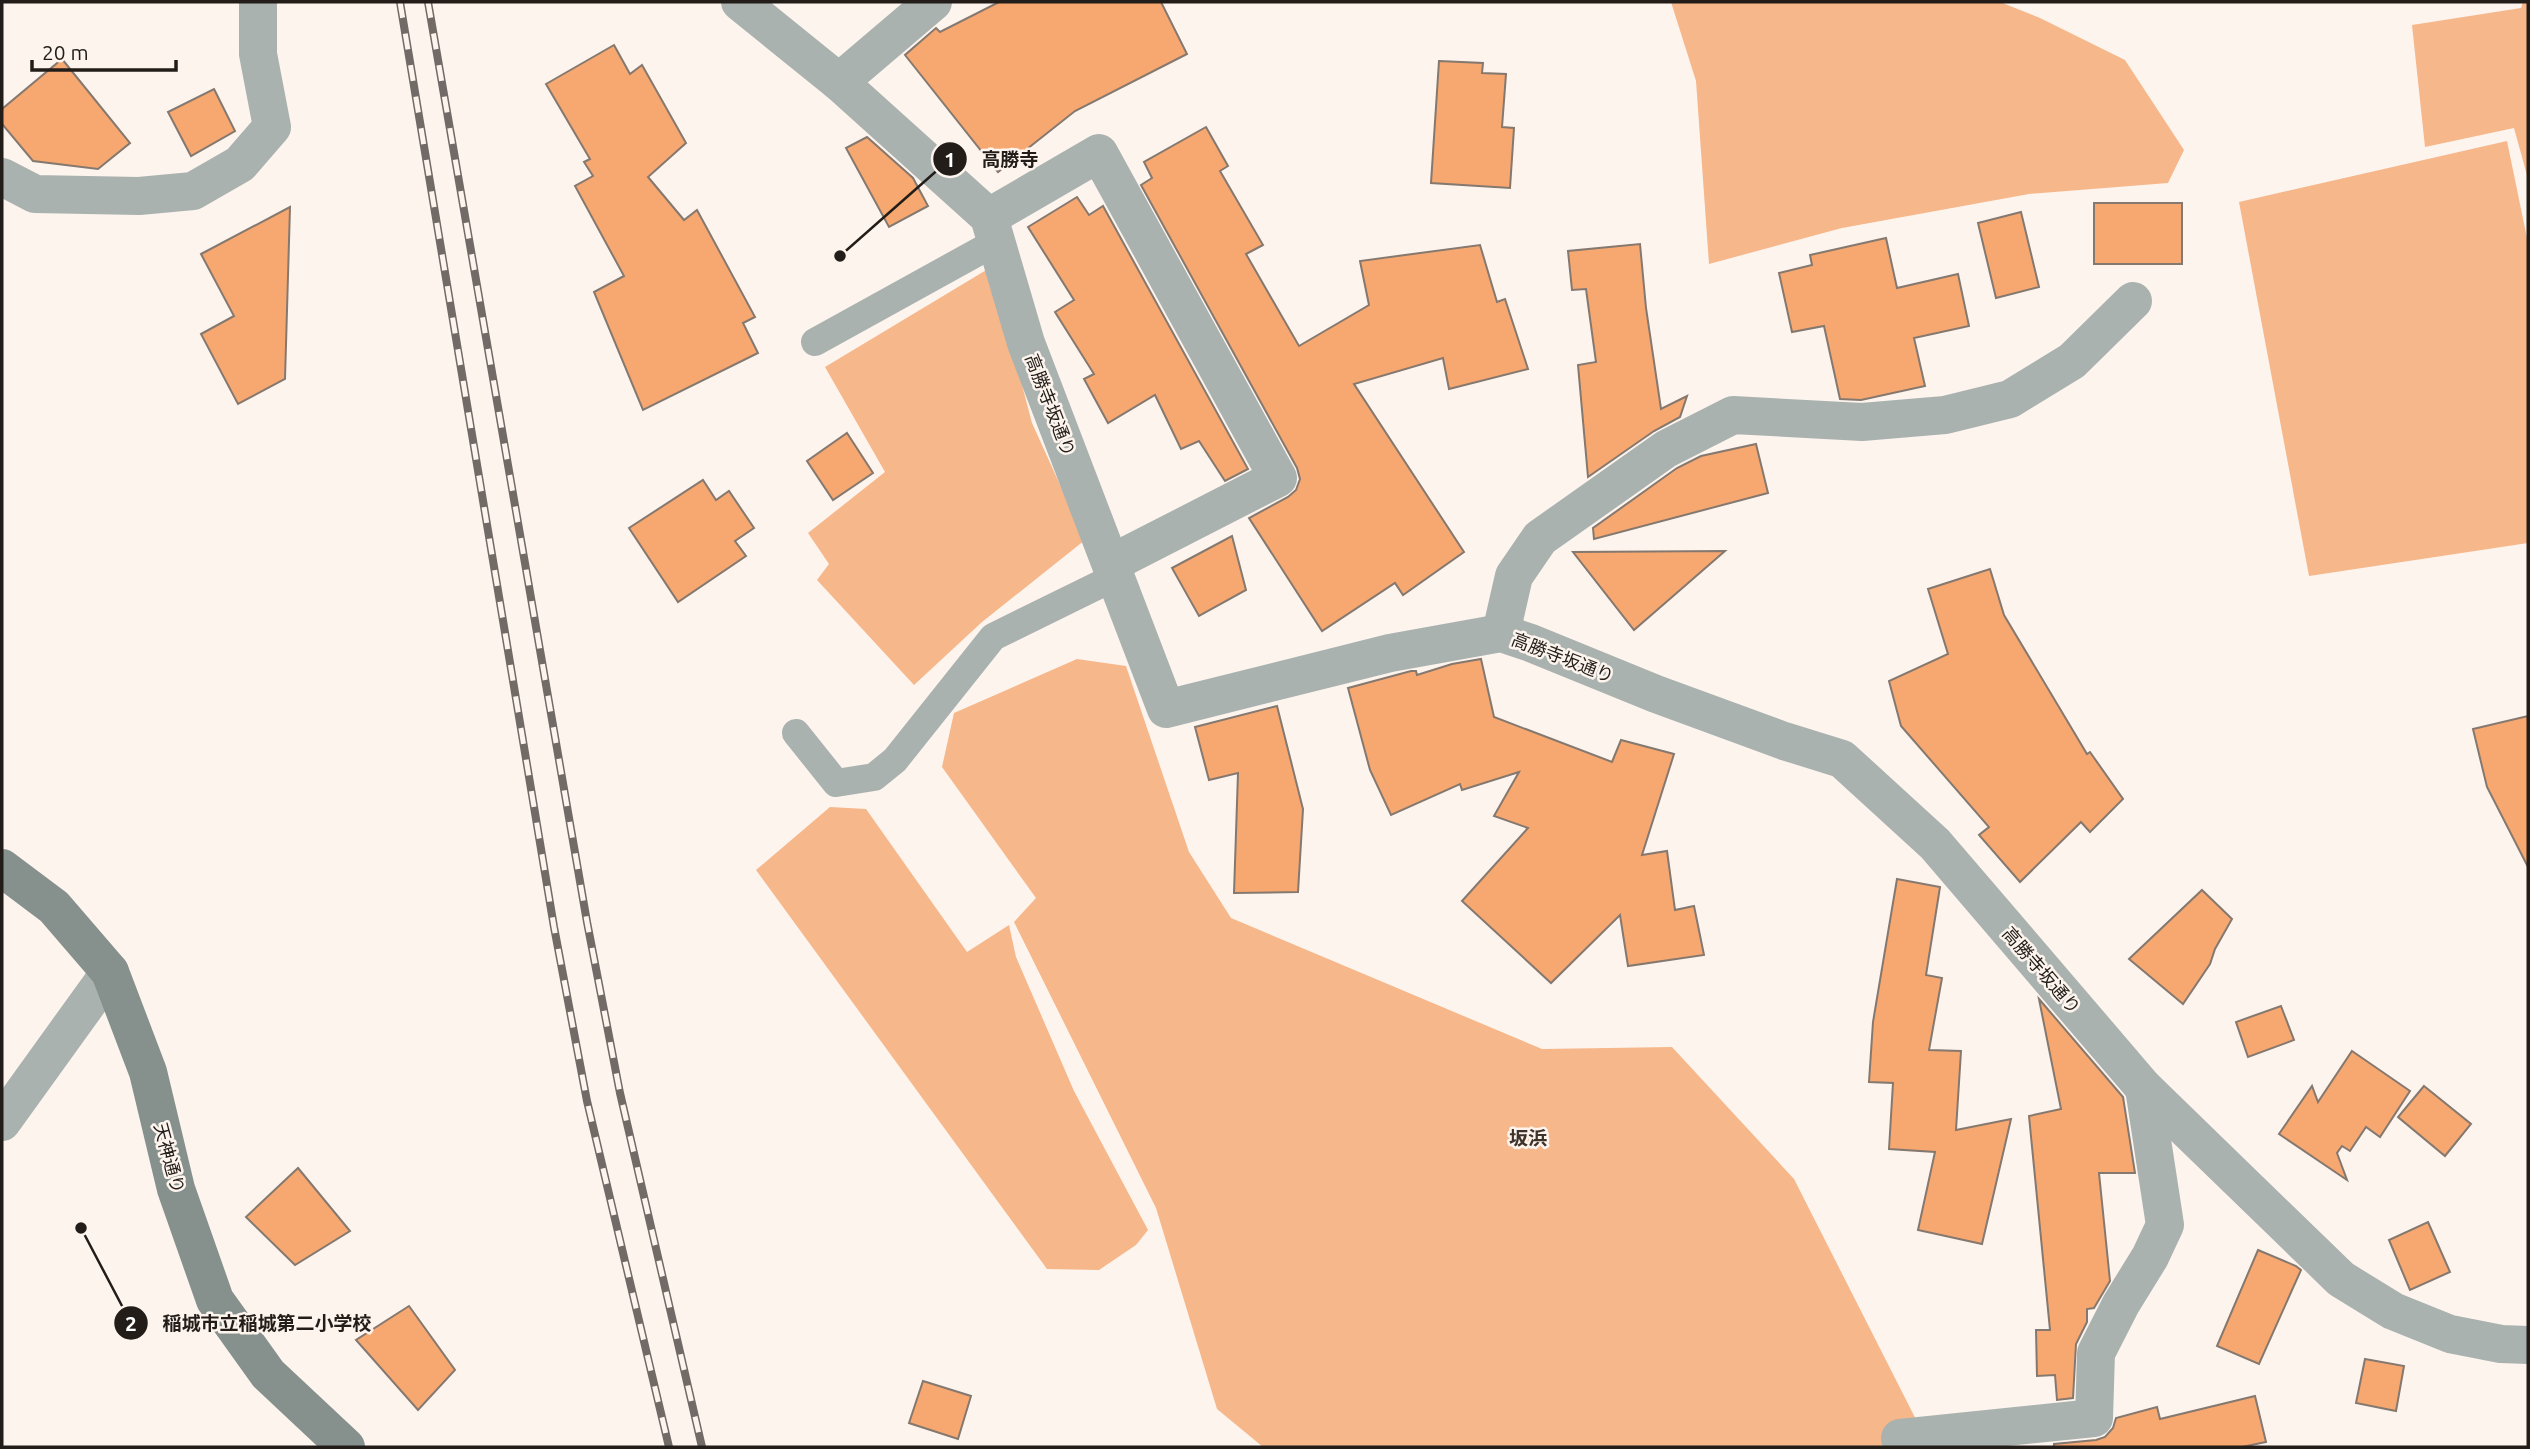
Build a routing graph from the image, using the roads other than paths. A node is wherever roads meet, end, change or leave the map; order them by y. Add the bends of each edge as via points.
1 (258, 2) edge
2 (740, 2) edge
3 (933, 2) edge
4 (839, 82) junction
5 (2, 177) edge
6 (993, 229) junction
7 (2133, 302) dead end
8 (815, 342) dead end
9 (1114, 570) junction
10 (1501, 633) junction
11 (796, 733) dead end
12 (2, 868) edge
13 (110, 972) junction
14 (2144, 1088) junction
15 (2, 1122) edge
16 (2528, 1345) edge
17 (1900, 1438) dead end
18 (346, 1447) edge

1 - 5 street via 258,54 272,127 240,164 193,191 139,196 35,194
2 - 4 street
3 - 4 street
4 - 6 street
6 - 8 lane
6 - 9 street, 高勝寺坂通り via 1026,343
6 - 9 street via 1100,153 1278,478
7 - 10 street via 2072,361 2010,399 1945,415 1862,422 1733,415 1666,449 1540,538 1514,576
9 - 10 street, 高勝寺坂通り via 1166,709 1390,653
9 - 11 lane via 993,637 906,748 874,778 836,783
10 - 14 street, 高勝寺坂通り via 1682,704 1842,759 1935,845
12 - 13 street, 天神通り via 54,907
13 - 15 street
13 - 18 street, 天神通り via 148,1072 176,1189 215,1300 268,1374
14 - 16 street, 高勝寺坂通り via 2340,1279 2393,1311 2451,1334
14 - 17 street via 2165,1225 2096,1353 2094,1419

